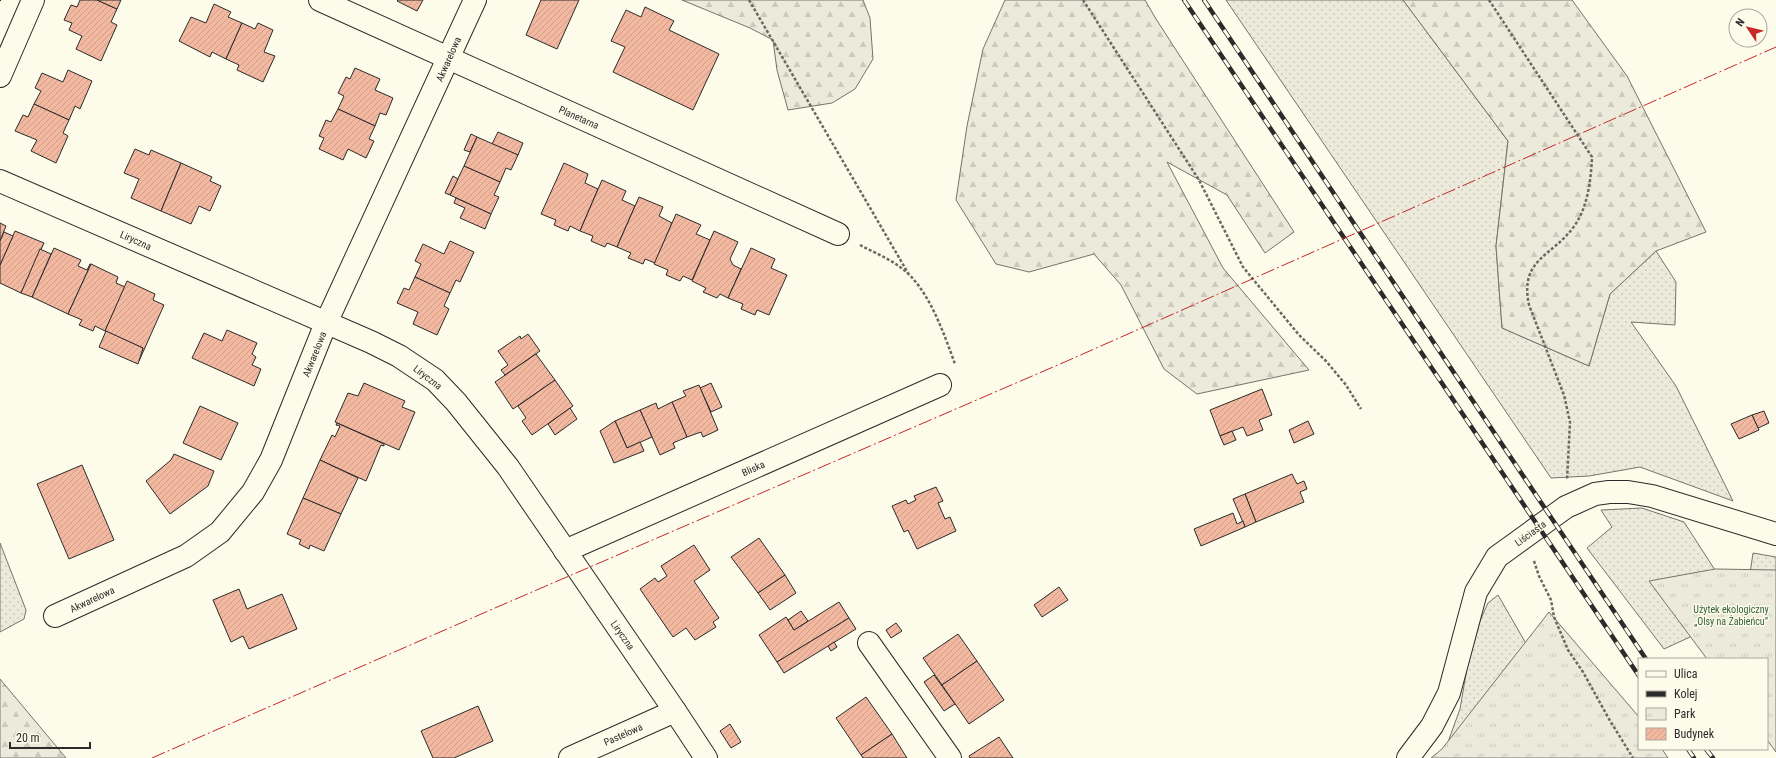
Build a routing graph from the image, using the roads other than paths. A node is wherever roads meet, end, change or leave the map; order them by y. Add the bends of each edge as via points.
1 (33, 0) edge
2 (320, 0) edge
3 (474, 0) edge
4 (449, 58) junction
5 (0, 76) edge
6 (0, 181) edge
7 (838, 234) road end
8 (326, 323) junction
9 (940, 384) road end
10 (1776, 534) edge
11 (565, 552) junction
12 (55, 616) dead end
13 (869, 643) dead end
14 (675, 711) junction
15 (570, 758) edge
16 (706, 758) edge
17 (950, 758) edge
18 (1408, 758) edge

1 - 5 street
2 - 4 street, Planetarna
3 - 4 street, Akwarelowa
4 - 7 street, Planetarna
4 - 8 street, Akwarelowa
6 - 8 street, Liryczna
8 - 11 street, Liryczna via 399,356 435,380 508,467
8 - 12 street, Akwarelowa via 271,460 252,492 220,532 186,556
9 - 11 street, Bliska
10 - 18 street, Liściasta via 1652,496 1628,492 1595,494 1566,507 1497,557 1476,592 1450,693 1432,726
11 - 14 street, Liryczna
13 - 17 street
14 - 15 street, Pastelowa
14 - 16 street, Liryczna

